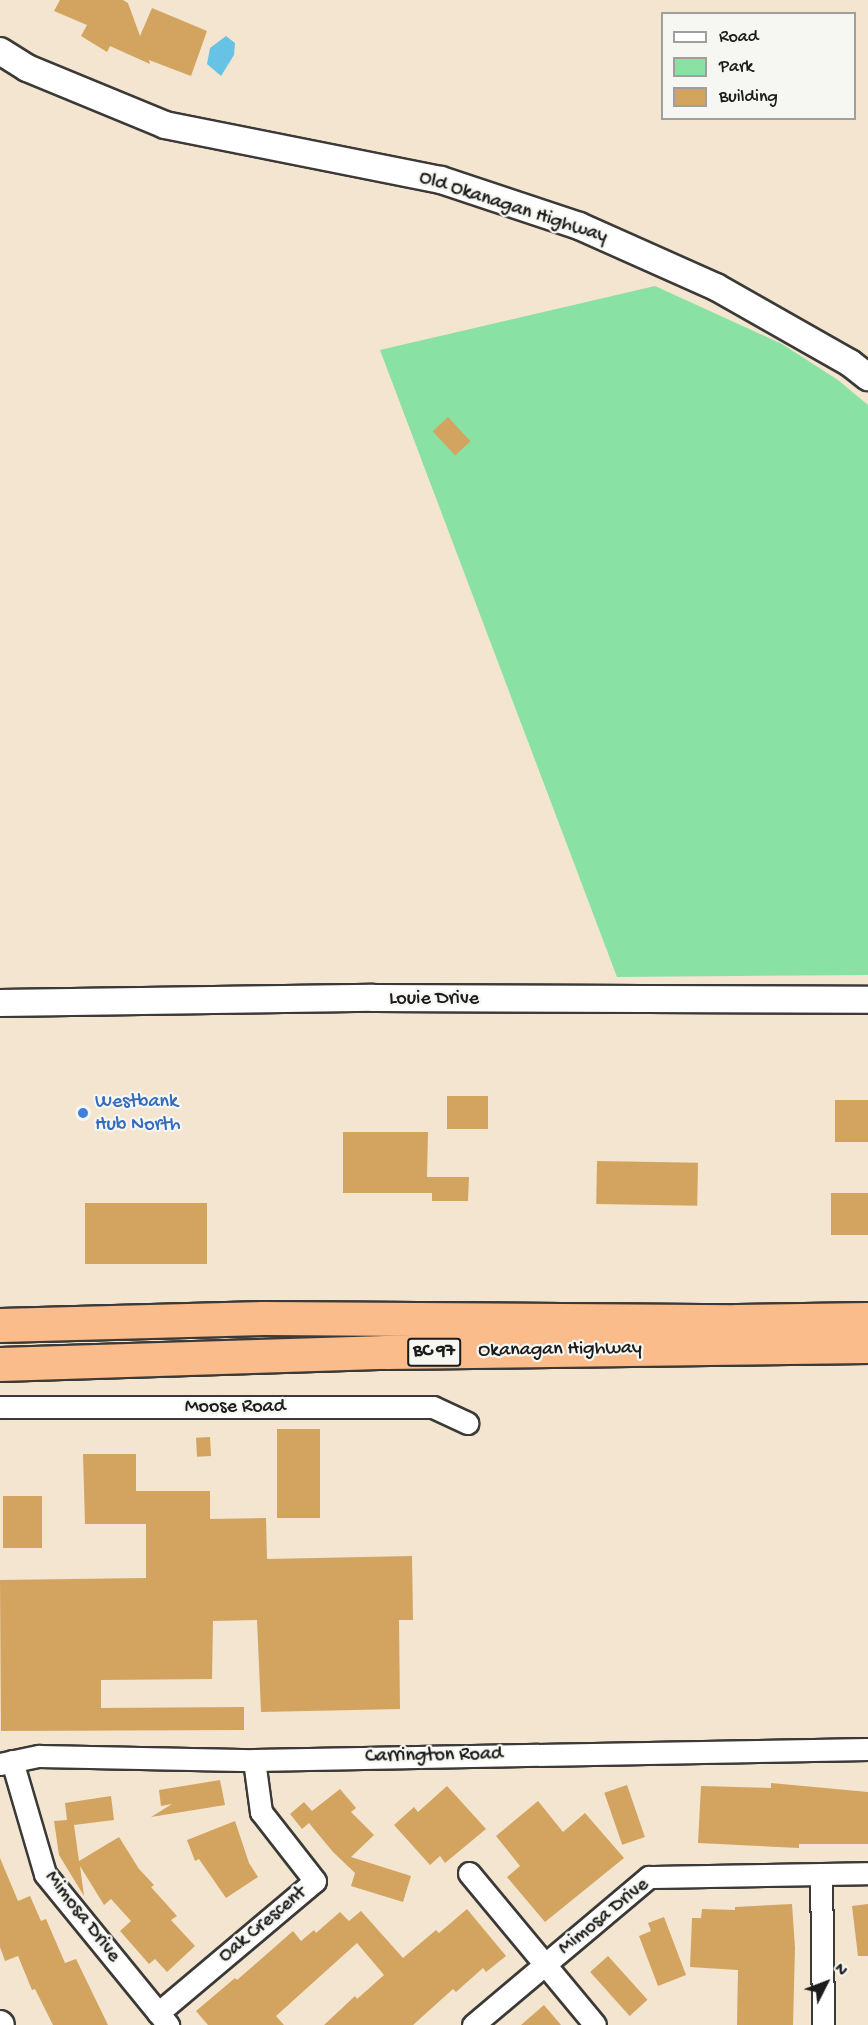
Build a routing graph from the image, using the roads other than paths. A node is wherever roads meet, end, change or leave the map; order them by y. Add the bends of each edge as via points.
1 (0, 51) edge
2 (868, 377) edge
3 (868, 1000) edge
4 (0, 1004) edge
5 (263, 1318) junction
6 (868, 1319) edge
7 (0, 1325) edge
8 (0, 1346) edge
9 (868, 1346) edge
10 (0, 1364) edge
11 (0, 1407) edge
12 (468, 1423) dead end
13 (868, 1749) edge
14 (254, 1760) junction
15 (6, 1763) edge
16 (469, 1873) dead end
17 (868, 1873) edge
18 (821, 1874) junction
19 (545, 1965) junction
20 (163, 2019) edge
21 (473, 2025) edge
22 (595, 2025) edge
23 (823, 2025) edge

1 - 2 street, Old Okanagan Highway via 27,68 165,125 441,180 579,226 716,287
3 - 4 street, Louie Drive via 373,998
5 - 6 highway, Okanagan Highway / BC 97
5 - 7 highway, Okanagan Highway / BC 97
5 - 8 highway via 162,1343
9 - 10 highway, Okanagan Highway / BC 97 via 386,1352
11 - 12 street, Moose Road via 433,1407
13 - 14 street, Carrington Road
14 - 15 street, Carrington Road via 39,1756
14 - 20 street, Oak Crescent via 261,1812 315,1881
15 - 20 street, Mimosa Drive via 45,1874
16 - 19 street
17 - 18 street, Mimosa Drive
18 - 19 street, Mimosa Drive via 648,1877
18 - 23 street
19 - 21 street, Mimosa Drive
19 - 22 street

